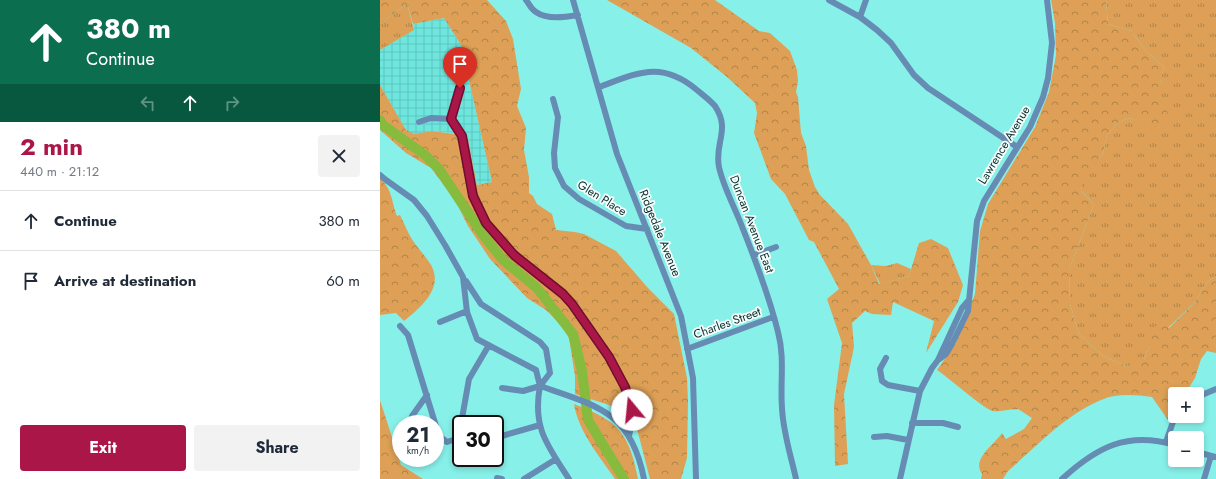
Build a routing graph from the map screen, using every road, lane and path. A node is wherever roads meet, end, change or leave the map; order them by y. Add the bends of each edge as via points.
1 (526, 0) edge
2 (573, 0) edge
3 (830, 0) edge
4 (866, 0) edge
5 (1047, 0) edge
6 (578, 15) junction
7 (860, 17) junction
8 (598, 87) junction
9 (460, 88) dead end
10 (553, 99) dead end
11 (451, 119) junction
12 (419, 122) dead end
13 (1017, 148) junction
14 (380, 175) edge
15 (647, 229) junction
16 (776, 248) dead end
17 (754, 255) junction
18 (463, 277) junction
19 (467, 311) junction
20 (773, 317) junction
21 (440, 322) dead end
22 (400, 326) dead end
23 (489, 345) junction
24 (687, 349) junction
25 (886, 358) dead end
26 (540, 386) junction
27 (502, 388) dead end
28 (1216, 389) edge
29 (920, 391) junction
30 (1204, 394) edge
31 (427, 395) junction
32 (413, 415) edge
33 (463, 415) edge
34 (912, 423) junction
35 (1173, 423) edge
36 (540, 425) junction
37 (958, 427) dead end
38 (504, 435) edge
39 (629, 436) junction
40 (874, 437) dead end
41 (452, 440) edge
42 (908, 440) junction
43 (1166, 442) joint
44 (1204, 454) edge
45 (1214, 457) edge
46 (556, 459) junction
47 (524, 479) edge
48 (569, 479) edge
49 (644, 479) edge
50 (696, 479) edge
51 (796, 479) edge
52 (900, 479) edge
53 (1062, 479) edge
54 (1204, 479) edge

1 - 6 street via 536,12 545,16
2 - 6 street, Ridgedale Avenue
3 - 7 street
4 - 7 street
5 - 13 street, Lawrence Avenue via 1052,43 1048,78 1037,112
6 - 8 street, Ridgedale Avenue
7 - 13 street via 882,34 914,75 928,88
8 - 15 street, Ridgedale Avenue via 617,154
8 - 17 street, Duncan Avenue East via 636,74 667,72 681,77 711,101 723,124 718,149 719,168
9 - 11 street
10 - 15 street, Glen Place via 558,117 555,168 564,186 579,199 626,226
11 - 12 street via 431,118
11 - 39 street via 462,136 473,196 486,223 505,247 563,294 609,357 625,387 632,410
13 - 29 street, Lawrence Avenue via 984,201 978,221 968,301
14 - 18 street via 421,208
15 - 24 street, Ridgedale Avenue via 681,316
16 - 17 street
17 - 20 street, Duncan Avenue East
18 - 19 street
18 - 26 street via 481,304 545,347 550,373
19 - 21 street
19 - 23 street via 477,339
20 - 24 street, Charles Street
20 - 51 street, Duncan Avenue East via 782,353 782,410
22 - 31 street via 408,335
23 - 26 street via 536,370
23 - 33 street via 469,379
24 - 50 street, Ridgedale Avenue via 693,378
25 - 29 street via 880,369 882,381 888,385
26 - 27 street via 523,391
26 - 36 street via 537,408
26 - 39 street via 591,404 617,421
28 - 30 street
29 - 34 street, Lawrence Avenue
31 - 32 street
31 - 41 street via 439,436 447,442
34 - 37 street
34 - 42 street, Lawrence Avenue
35 - 43 street
36 - 38 street
36 - 46 street
39 - 49 street via 641,462
40 - 42 street via 887,436
42 - 52 street, Lawrence Avenue
43 - 53 street via 1153,439 1112,445 1092,454
44 - 45 street
45 - 54 street
46 - 47 street
46 - 48 street

